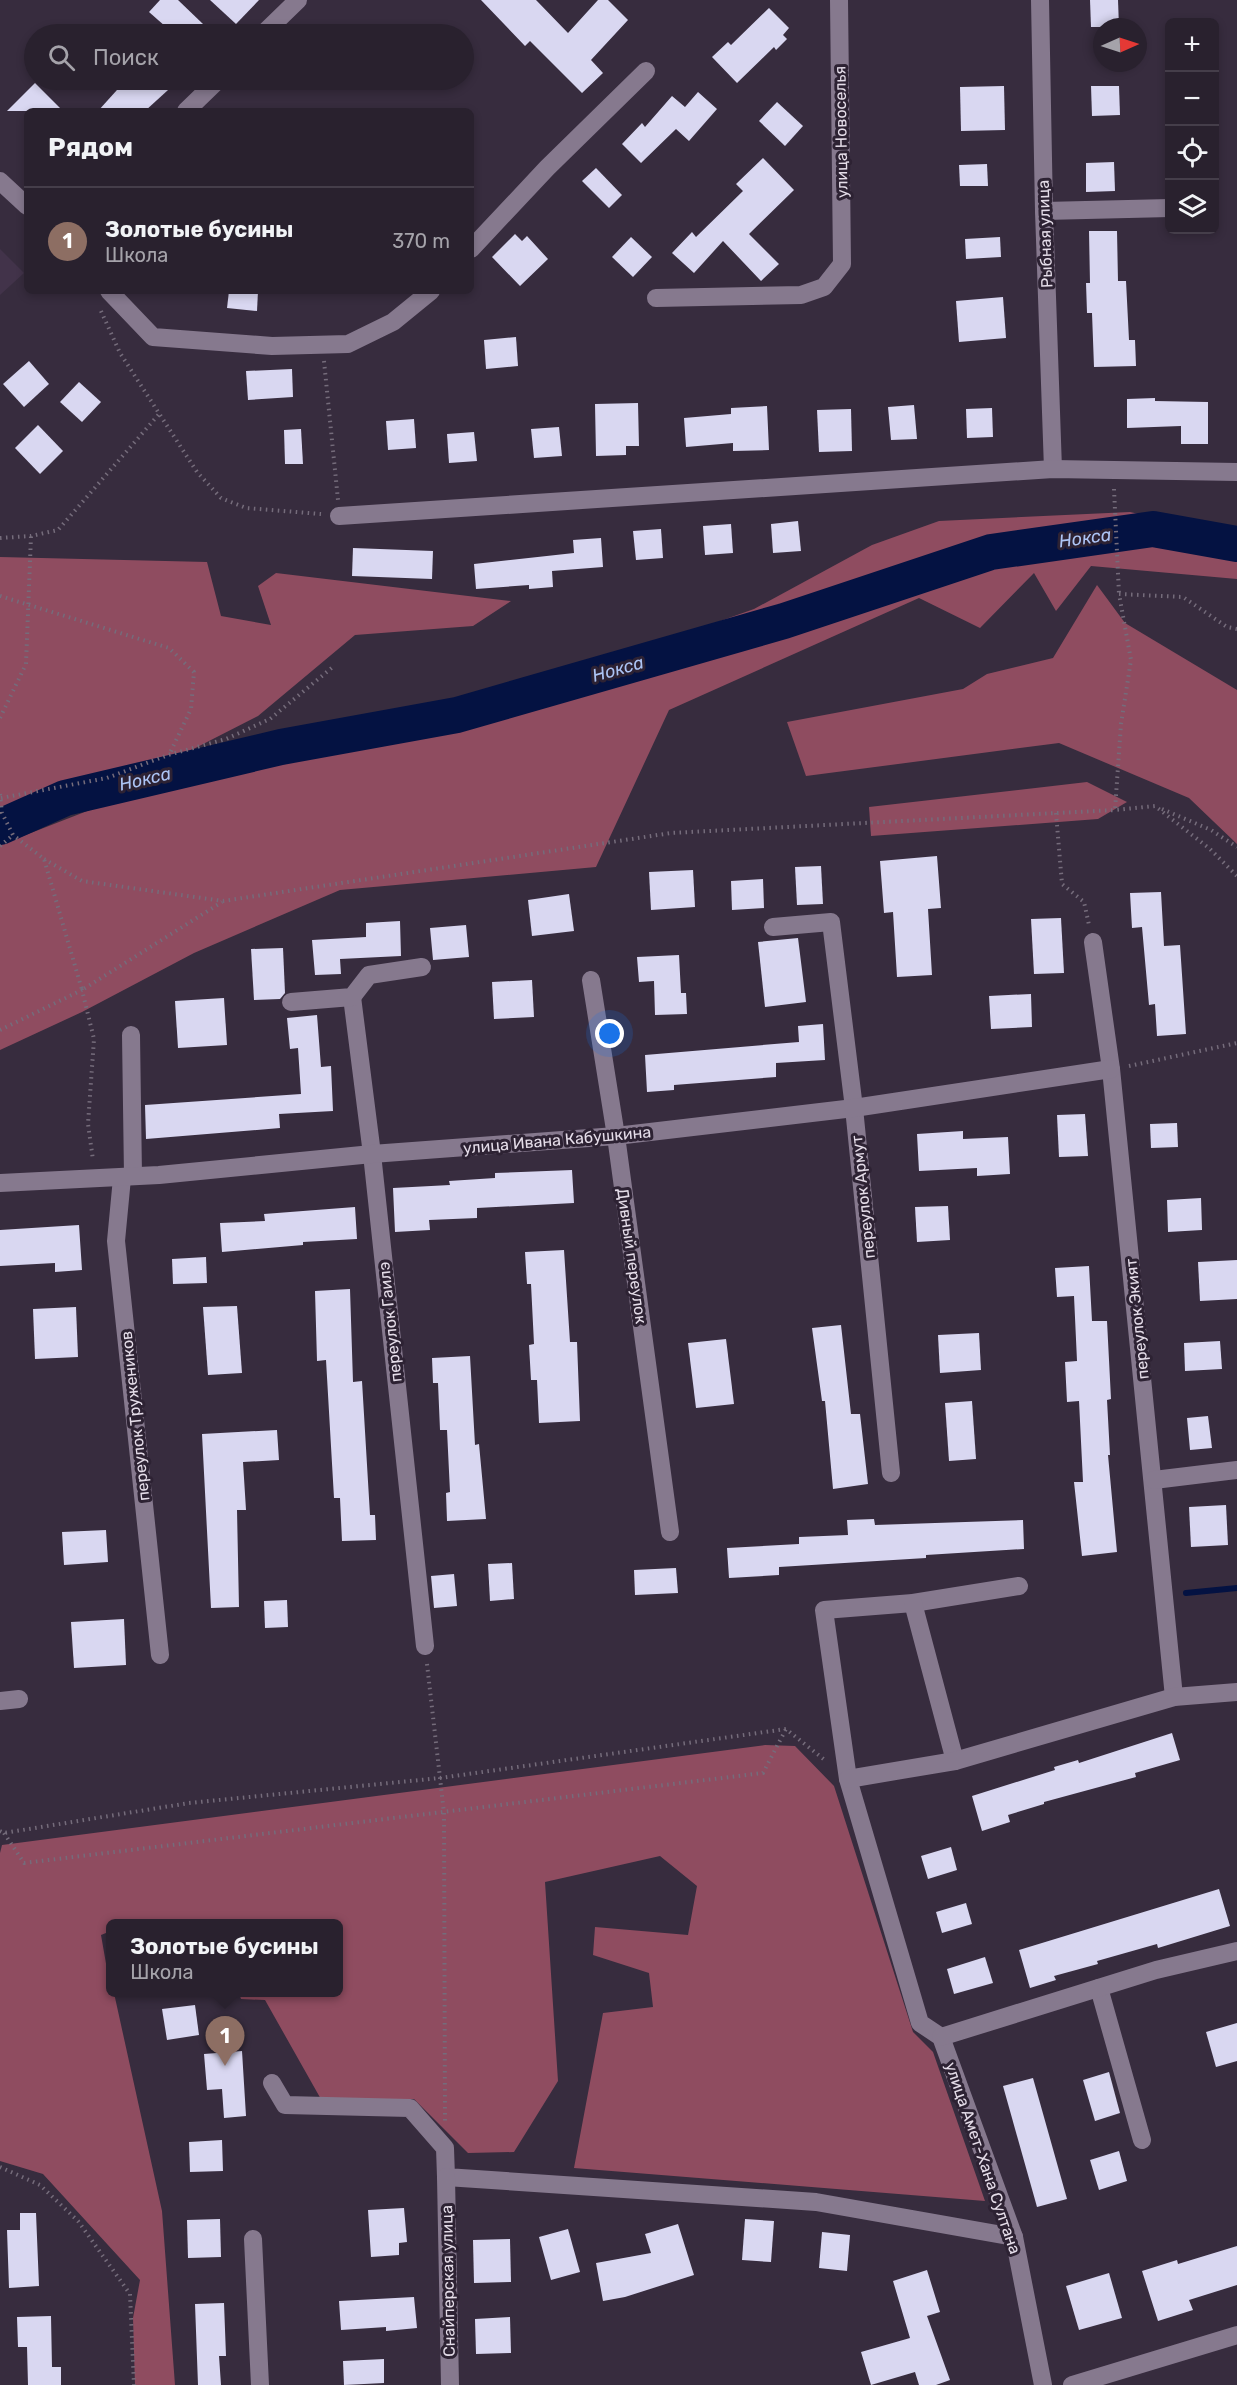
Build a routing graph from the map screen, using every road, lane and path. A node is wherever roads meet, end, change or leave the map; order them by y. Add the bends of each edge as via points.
1 (298, 0) edge
2 (839, 0) edge
3 (1040, 0) edge
4 (273, 24) edge
5 (646, 71) dead end
6 (208, 90) edge
7 (189, 108) edge
8 (0, 182) edge
9 (24, 203) edge
10 (1165, 208) edge
11 (1044, 212) junction
12 (474, 246) edge
13 (427, 294) edge
14 (103, 296) edge
15 (656, 298) dead end
16 (323, 345) junction
17 (160, 413) junction
18 (1053, 469) junction
19 (1113, 470) junction
20 (1237, 472) edge
21 (339, 516) junction
22 (31, 536) junction
23 (0, 538) edge
24 (1119, 593) junction
25 (0, 596) edge
26 (28, 604) junction
27 (1237, 629) edge
28 (334, 666) dead end
29 (0, 718) edge
30 (168, 755) junction
31 (0, 797) edge
32 (1155, 806) junction
33 (1116, 810) junction
34 (1056, 813) junction
35 (14, 835) junction
36 (0, 846) edge
37 (1237, 847) edge
38 (44, 859) junction
39 (1237, 876) edge
40 (223, 901) junction
41 (773, 927) dead end
42 (1093, 942) joint
43 (422, 967) dead end
44 (591, 980) dead end
45 (82, 990) junction
46 (352, 997) junction
47 (291, 1002) dead end
48 (0, 1030) edge
49 (131, 1035) dead end
50 (1236, 1045) edge
51 (1111, 1069) junction
52 (854, 1108) junction
53 (616, 1136) junction
54 (372, 1154) junction
55 (127, 1177) junction
56 (95, 1179) junction
57 (0, 1183) edge
58 (1237, 1470) edge
59 (891, 1473) dead end
60 (1154, 1480) junction
61 (670, 1532) dead end
62 (1019, 1586) dead end
63 (913, 1603) junction
64 (425, 1646) joint
65 (160, 1655) dead end
66 (1237, 1692) edge
67 (1174, 1697) junction
68 (19, 1699) dead end
69 (0, 1701) edge
70 (786, 1729) junction
71 (955, 1761) junction
72 (441, 1778) junction
73 (848, 1779) junction
74 (444, 1813) junction
75 (2, 1832) edge
76 (1237, 1951) edge
77 (1099, 1988) junction
78 (941, 2037) junction
79 (272, 2083) dead end
80 (1142, 2140) dead end
81 (445, 2148) junction
82 (0, 2166) edge
83 (446, 2177) junction
84 (1014, 2237) junction
85 (253, 2239) dead end
86 (1237, 2335) edge
87 (135, 2385) edge
88 (260, 2385) edge
89 (450, 2385) edge
90 (1043, 2385) edge
91 (1072, 2385) edge

1 - 4 street
2 - 15 street, улица Новоселья via 842,264 824,287 801,295
3 - 11 street, Рыбная улица
5 - 12 street
6 - 7 street
8 - 9 street
10 - 11 street
11 - 18 street, Рыбная улица
13 - 16 street via 393,322 348,344
14 - 16 street via 153,337 272,346
14 - 17 path via 120,353
16 - 21 path
17 - 21 path via 197,472 221,498 246,508
17 - 22 path via 58,530
18 - 19 street
18 - 21 street
19 - 20 street
19 - 24 path
22 - 23 path
22 - 26 path
24 - 27 path via 1183,597 1227,627
24 - 33 path via 1131,660 1121,724
25 - 26 path
26 - 29 path via 26,664
26 - 30 path via 169,648 194,672 191,709
28 - 30 path via 270,719 226,739
30 - 31 path via 107,778
31 - 35 path via 2,813
32 - 33 path
32 - 37 path via 1211,830
32 - 39 path via 1210,849
33 - 34 path
34 - 40 path via 671,833
34 - 42 path via 1062,884 1084,902
35 - 36 path
35 - 38 path
38 - 40 path via 82,881
38 - 45 path
40 - 45 path
41 - 52 street, переулок Армут via 831,922
42 - 51 street, переулок Экият
43 - 46 street via 369,975
44 - 53 street, Дивный переулок
45 - 48 path
45 - 56 path via 93,1039 88,1124
46 - 47 street
46 - 54 street, переулок Гаилэ
49 - 55 street, переулок Тружеников
50 - 51 path
51 - 52 street, улица Ивана Кабушкина
51 - 60 street, переулок Экият
52 - 53 street, улица Ивана Кабушкина
52 - 59 street, переулок Армут
53 - 54 street, улица Ивана Кабушкина
53 - 61 street, Дивный переулок
54 - 55 street, улица Ивана Кабушкина
54 - 64 street, переулок Гаилэ
55 - 56 street, улица Ивана Кабушкина
55 - 65 street, переулок Тружеников via 117,1241
56 - 57 street, улица Ивана Кабушкина
58 - 60 street
60 - 67 street, переулок Экият
62 - 63 street
63 - 71 street
63 - 73 street via 824,1610
64 - 72 path
66 - 67 street
67 - 71 street
68 - 69 street
70 - 72 path
70 - 73 path
70 - 74 path via 763,1773
71 - 73 street
72 - 74 path
72 - 75 path via 189,1803
73 - 78 street via 920,2023
74 - 75 path via 24,1863
74 - 81 path
76 - 77 street
77 - 78 street
77 - 80 street
78 - 84 street, улица Амет-Хана Султана
79 - 81 street via 285,2106 410,2108
81 - 83 street, Снайперская улица
82 - 87 path via 40,2185 78,2221 130,2294
83 - 84 street via 816,2202
83 - 89 street, Снайперская улица
84 - 90 street, улица Амет-Хана Султана
85 - 88 street
86 - 91 street

